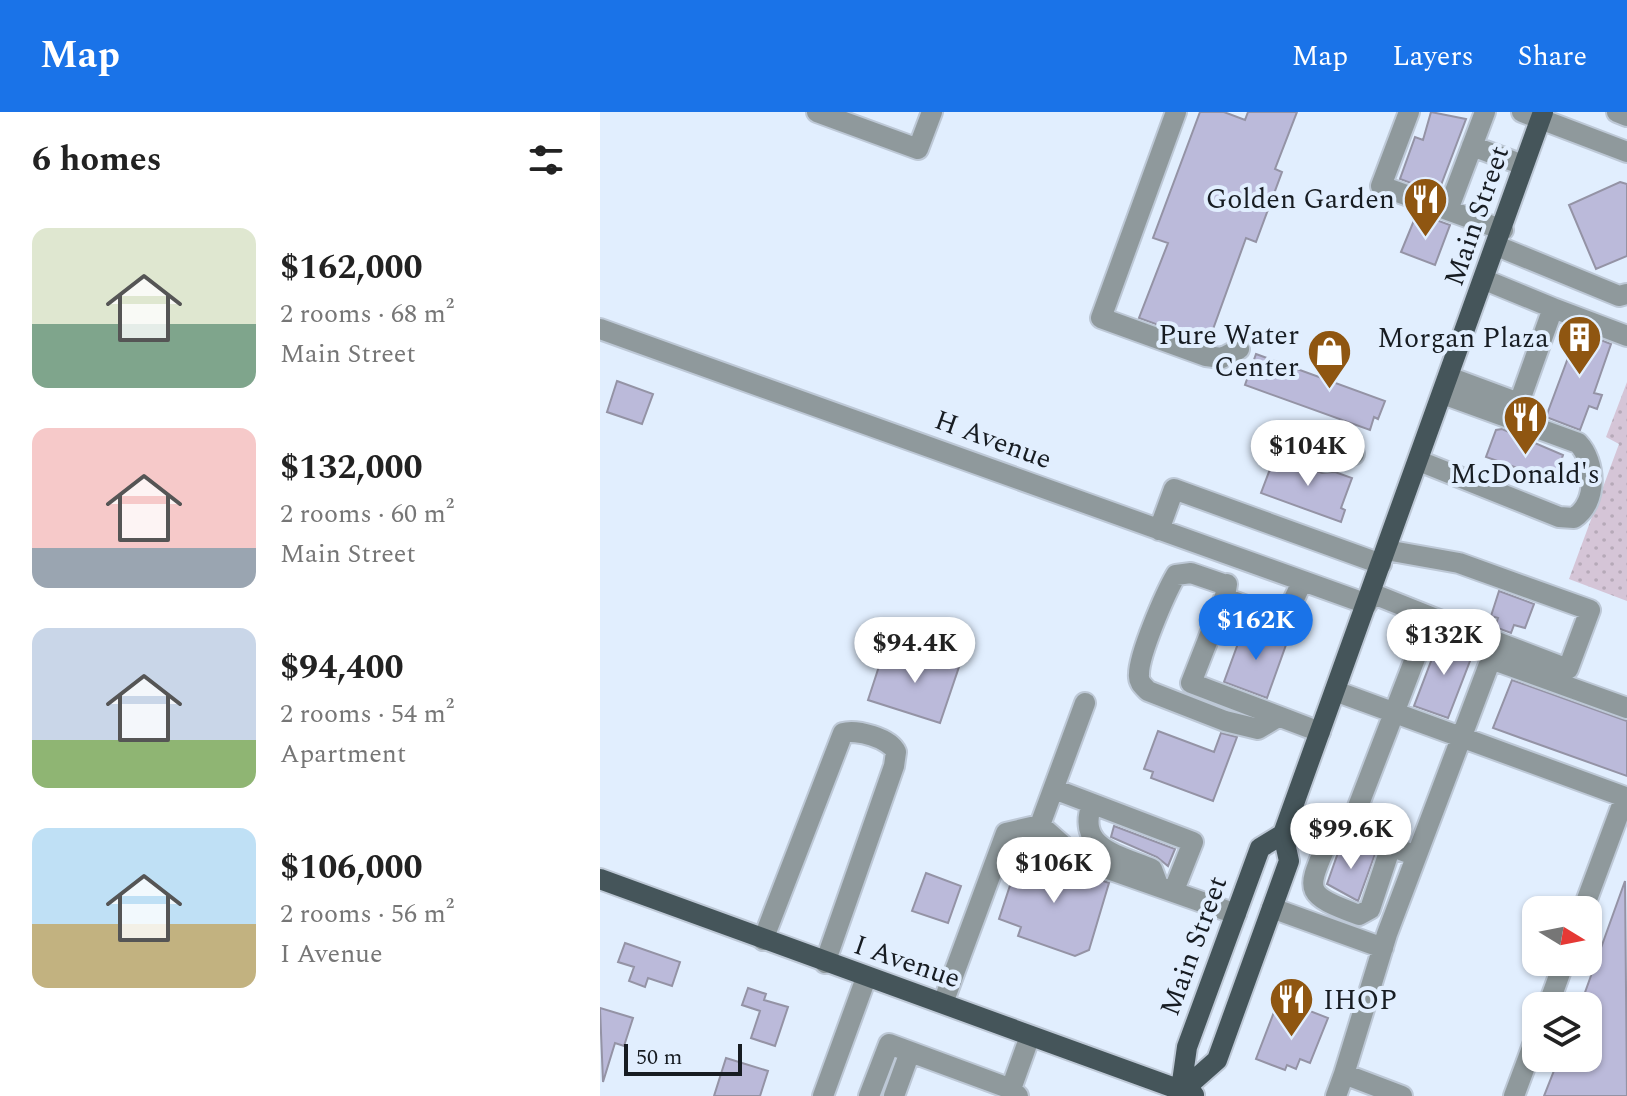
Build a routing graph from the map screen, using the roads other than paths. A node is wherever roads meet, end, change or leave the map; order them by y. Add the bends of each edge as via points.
1 (817, 112) edge
2 (932, 112) edge
3 (1176, 112) edge
4 (1485, 112) edge
5 (1617, 112) edge
6 (1535, 114) edge
7 (1627, 116) edge
8 (846, 117) edge
9 (1407, 117) edge
10 (1472, 146) junction
11 (1627, 152) edge
12 (1523, 165) junction
13 (1448, 210) junction
14 (1500, 238) junction
15 (1485, 280) junction
16 (1627, 294) edge
17 (1553, 308) junction
18 (600, 329) edge
19 (1627, 336) edge
20 (1239, 349) dead end
21 (1446, 385) junction
22 (1271, 441) dead end
23 (1354, 454) dead end
24 (1419, 461) junction
25 (1159, 530) junction
26 (1384, 557) junction
27 (1237, 558) junction
28 (1302, 582) junction
29 (1226, 590) junction
30 (1369, 599) junction
31 (1431, 617) junction
32 (1335, 691) junction
33 (1085, 703) dead end
34 (1627, 708) edge
35 (1393, 713) junction
36 (1278, 717) junction
37 (1320, 732) junction
38 (1460, 737) junction
39 (1054, 789) junction
40 (1092, 804) junction
41 (1040, 825) junction
42 (1349, 830) junction
43 (1006, 833) junction
44 (1283, 834) junction
45 (1391, 846) junction
46 (1416, 856) junction
47 (1077, 858) junction
48 (600, 879) edge
49 (1166, 888) junction
50 (1588, 896) edge
51 (1272, 908) junction
52 (1236, 914) junction
53 (763, 940) junction
54 (1383, 948) junction
55 (825, 963) junction
56 (866, 978) junction
57 (943, 1003) junction
58 (1030, 1036) junction
59 (910, 1052) junction
60 (1523, 1072) edge
61 (1344, 1074) junction
62 (1015, 1092) edge
63 (1186, 1094) edge
64 (823, 1096) edge
65 (869, 1096) edge
66 (894, 1096) edge
67 (1336, 1096) edge
68 (1402, 1096) edge
69 (1514, 1096) edge

1 - 8 street
2 - 8 street via 918,149
3 - 20 street via 1101,318 1206,356 1222,358
4 - 10 street
5 - 7 street
6 - 11 street
6 - 12 main road, Main Street
9 - 13 street via 1381,186
10 - 12 street
10 - 13 street
12 - 14 main road, Main Street
13 - 14 street
14 - 15 main road, Main Street
14 - 16 street via 1619,296
15 - 17 street
15 - 21 main road, Main Street
17 - 19 street
17 - 21 street via 1519,403
18 - 25 street, H Avenue
21 - 24 main road, Main Street
21 - 24 street via 1578,443 1593,474 1580,514 1559,517
22 - 23 street via 1326,461
24 - 26 main road, Main Street
25 - 26 street via 1174,489
25 - 27 street, H Avenue
26 - 30 main road, Main Street
26 - 31 street, H Avenue via 1459,563 1590,610 1568,669
27 - 28 street, H Avenue
27 - 29 street
28 - 29 street via 1284,620
28 - 30 street, H Avenue
29 - 36 street via 1191,683
29 - 36 street via 1191,573 1176,575 1138,673 1140,682 1148,691 1241,726 1258,729
30 - 31 street, H Avenue
30 - 32 main road, Main Street
31 - 35 street
32 - 35 street
32 - 37 main road, Main Street
33 - 39 street
34 - 38 street via 1491,659
35 - 38 street
35 - 42 street
36 - 37 street
37 - 44 main road, Main Street
38 - 46 street
38 - 50 street via 1625,797
39 - 40 street
39 - 41 street
40 - 49 street via 1085,821 1088,833 1108,851 1152,869
40 - 49 street via 1193,842
41 - 43 street
41 - 47 street
42 - 45 street
42 - 45 street via 1330,836 1313,881 1318,900 1359,915 1370,909
43 - 47 street
43 - 57 street
44 - 51 main road, Main Street via 1289,861
44 - 52 main road, Main Street via 1260,848
45 - 46 street
46 - 54 street
47 - 49 street
48 - 53 main road, I Avenue
49 - 52 street
51 - 54 street
51 - 63 main road, Main Street via 1217,1060
52 - 63 main road, Main Street via 1187,1047
53 - 55 main road, I Avenue
53 - 55 street via 843,733 856,731 890,743 896,752 894,766
54 - 61 street
55 - 56 main road, I Avenue
56 - 57 main road, I Avenue
56 - 64 street
57 - 58 main road, I Avenue
58 - 62 street
58 - 63 main road, I Avenue
59 - 62 street
59 - 65 street via 889,1044
59 - 66 street
60 - 69 street
61 - 67 street
61 - 68 street

